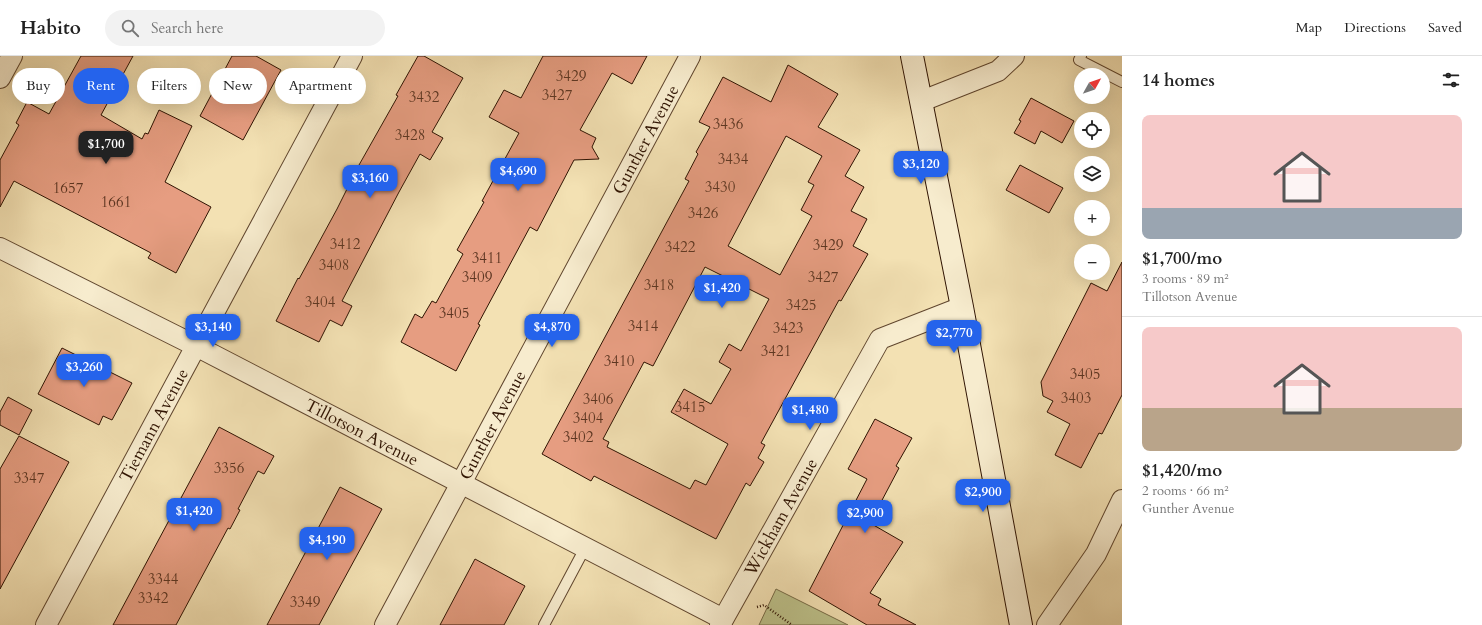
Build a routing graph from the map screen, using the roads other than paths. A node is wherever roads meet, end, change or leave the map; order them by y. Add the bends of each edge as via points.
1 (12, 56) edge
2 (352, 56) edge
3 (690, 56) edge
4 (912, 56) edge
5 (1014, 56) edge
6 (1081, 56) edge
7 (0, 78) edge
8 (1122, 82) edge
9 (922, 101) junction
10 (0, 248) edge
11 (962, 307) junction
12 (196, 346) junction
13 (461, 484) junction
14 (1122, 500) edge
15 (586, 548) junction
16 (722, 622) edge
17 (46, 625) edge
18 (385, 625) edge
19 (544, 625) edge
20 (1021, 625) edge
21 (1047, 625) edge

1 - 7 street
2 - 12 street, Tiemann Avenue
3 - 13 street, Gunther Avenue
4 - 9 street
5 - 9 street via 998,71
6 - 8 lane via 1079,60
9 - 11 street
10 - 12 street, Tillotson Avenue
11 - 16 street, Wickham Avenue via 880,339
11 - 20 street
12 - 13 street, Tillotson Avenue
12 - 17 street, Tiemann Avenue
13 - 15 street, Tillotson Avenue
13 - 18 street, Gunther Avenue
14 - 21 street via 1096,554
15 - 16 street, Tillotson Avenue
15 - 19 lane

